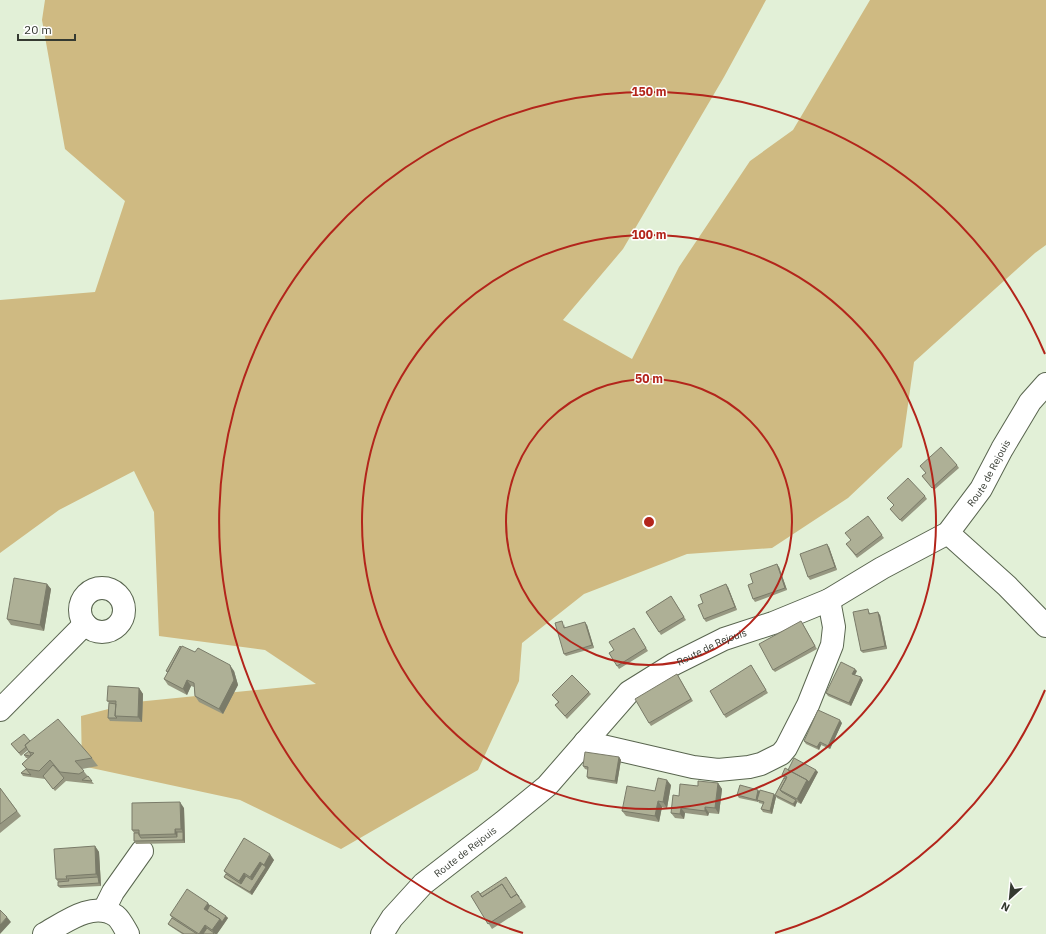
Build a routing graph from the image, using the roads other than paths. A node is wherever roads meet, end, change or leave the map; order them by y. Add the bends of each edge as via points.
1 (1046, 384) edge
2 (948, 532) junction
3 (829, 600) junction
4 (85, 624) dead end
5 (1046, 626) edge
6 (0, 710) edge
7 (585, 742) junction
8 (142, 851) dead end
9 (104, 910) junction
10 (44, 934) edge
11 (128, 934) edge
12 (382, 934) edge

1 - 2 street, Route de Rejouis via 1030,402 981,489
2 - 3 street, Route de Rejouis
2 - 5 street via 1008,586
3 - 7 street, Route de Rejouis via 773,623 724,639 674,664 629,692
3 - 7 street via 834,627 832,645 808,705 781,754 761,764 718,770
4 - 6 street
7 - 12 street, Route de Rejouis via 547,786 423,884 392,918
8 - 9 street via 113,892
9 - 10 street via 85,912
9 - 11 street via 117,916

